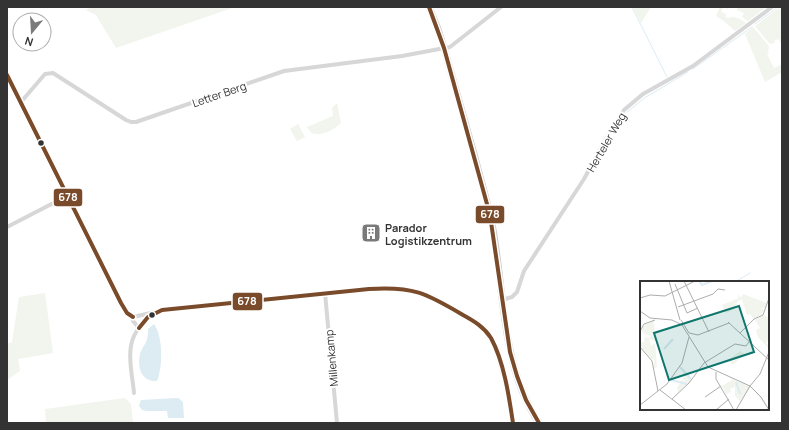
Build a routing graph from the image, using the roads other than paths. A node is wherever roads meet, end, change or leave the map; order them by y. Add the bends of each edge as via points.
1 (429, 7) edge
2 (501, 7) edge
3 (772, 7) edge
4 (444, 48) junction
5 (7, 75) edge
6 (21, 102) junction
7 (67, 196) junction
8 (7, 227) edge
9 (325, 293) junction
10 (502, 300) junction
11 (159, 311) junction
12 (133, 317) junction
13 (139, 328) junction
14 (134, 393) dead end
15 (336, 423) edge
16 (513, 423) edge
17 (538, 423) edge

1 - 4 main road
2 - 4 street, Letter Berg via 455,43
3 - 10 street, Herteler Weg via 693,66 643,94 624,110 584,179 524,271 517,292 512,297
4 - 6 street, Letter Berg via 284,71 136,122 126,120 53,72 45,74
4 - 10 main road via 488,207
5 - 6 street
6 - 7 street
7 - 8 street
7 - 12 street via 121,303
9 - 11 street
9 - 15 street, Millenkamp
9 - 16 street via 393,288 423,293 444,302 480,324 495,346
10 - 17 main road via 514,368
11 - 12 street
11 - 13 street via 148,317
12 - 13 street
13 - 14 street via 130,346

